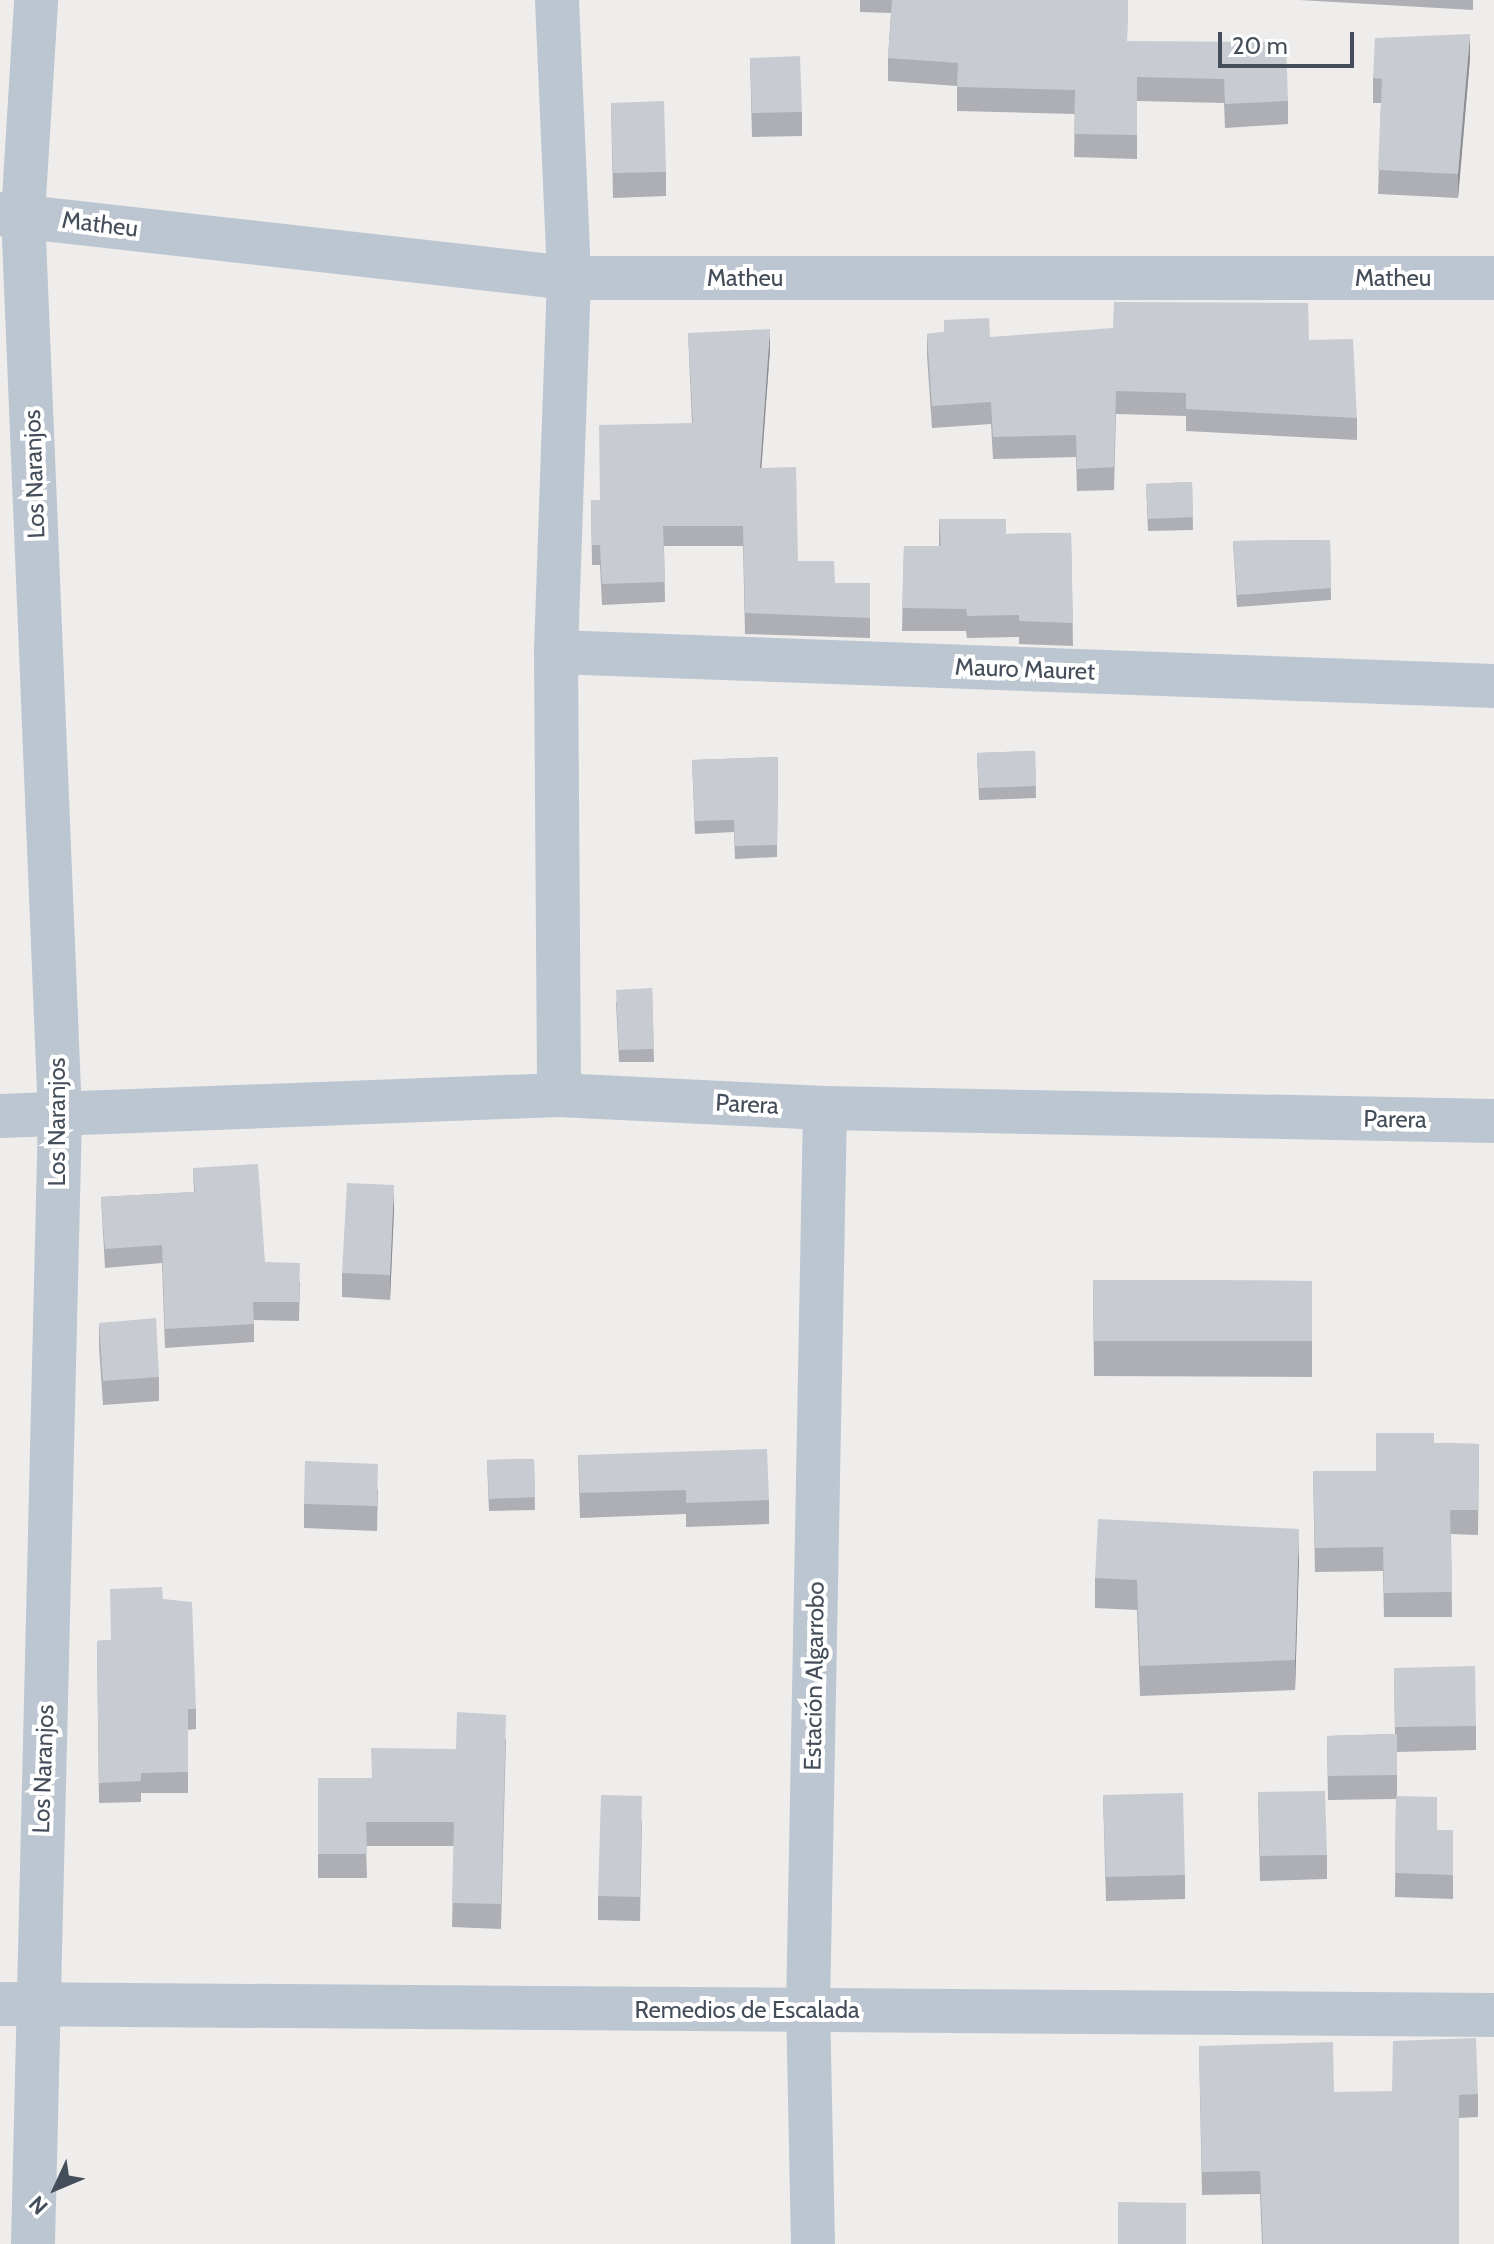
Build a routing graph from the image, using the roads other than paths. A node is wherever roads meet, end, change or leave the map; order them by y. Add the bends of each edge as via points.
1 (36, 0) edge
2 (557, 0) edge
3 (12, 214) edge
4 (569, 278) junction
5 (1494, 278) edge
6 (556, 652) junction
7 (1494, 686) edge
8 (559, 1095) junction
9 (825, 1108) junction
10 (60, 1115) junction
11 (0, 1116) edge
12 (1494, 1121) edge
13 (18, 2005) edge
14 (808, 2010) junction
15 (1494, 2015) edge
16 (33, 2244) edge
17 (813, 2244) edge

1 - 3 street, Los Naranjos
2 - 4 street
3 - 4 street, Matheu
3 - 10 street, Los Naranjos
4 - 5 street, Matheu
4 - 6 street
6 - 7 street, Mauro Mauret
6 - 8 street
8 - 9 street, Parera
8 - 10 street, Parera
9 - 12 street, Parera
9 - 14 street, Estación Algarrobo
10 - 11 street, Parera
10 - 13 street, Los Naranjos
13 - 14 street, Remedios de Escalada
13 - 16 street, Los Naranjos
14 - 15 street, Remedios de Escalada
14 - 17 street, Estación Algarrobo

